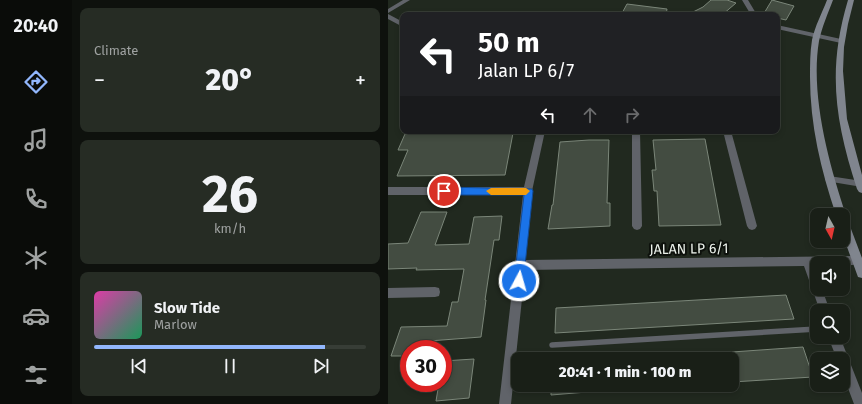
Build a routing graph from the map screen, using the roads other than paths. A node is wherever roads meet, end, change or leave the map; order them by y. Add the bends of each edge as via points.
1 (407, 0) edge
2 (745, 0) edge
3 (830, 0) edge
4 (851, 0) edge
5 (388, 11) edge
6 (752, 12) edge
7 (388, 16) edge
8 (400, 23) edge
9 (780, 28) edge
10 (817, 35) junction
11 (841, 41) junction
12 (540, 134) edge
13 (636, 134) edge
14 (728, 134) edge
15 (829, 179) junction
16 (861, 186) edge
17 (388, 191) edge
18 (528, 191) junction
19 (839, 208) edge
20 (637, 226) dead end
21 (752, 226) dead end
22 (850, 241) edge
23 (857, 261) junction
24 (807, 262) junction
25 (521, 265) junction
26 (862, 273) edge
27 (435, 292) dead end
28 (388, 293) edge
29 (822, 304) edge
30 (810, 329) edge
31 (552, 346) dead end
32 (850, 378) edge
33 (505, 404) edge
34 (860, 404) edge

1 - 5 street
2 - 6 street
3 - 10 main road
4 - 11 main road
7 - 8 street
9 - 10 street
10 - 11 street
10 - 15 main road via 813,95
11 - 16 main road via 839,101
12 - 18 street
13 - 20 street
14 - 21 street
15 - 16 street
15 - 19 main road
17 - 18 street
18 - 25 street
22 - 23 main road
23 - 24 street, JALAN LP 6/1
23 - 26 main road
24 - 25 street, JALAN LP 6/1
24 - 29 street
25 - 33 street
27 - 28 street
30 - 31 lane
32 - 34 street

